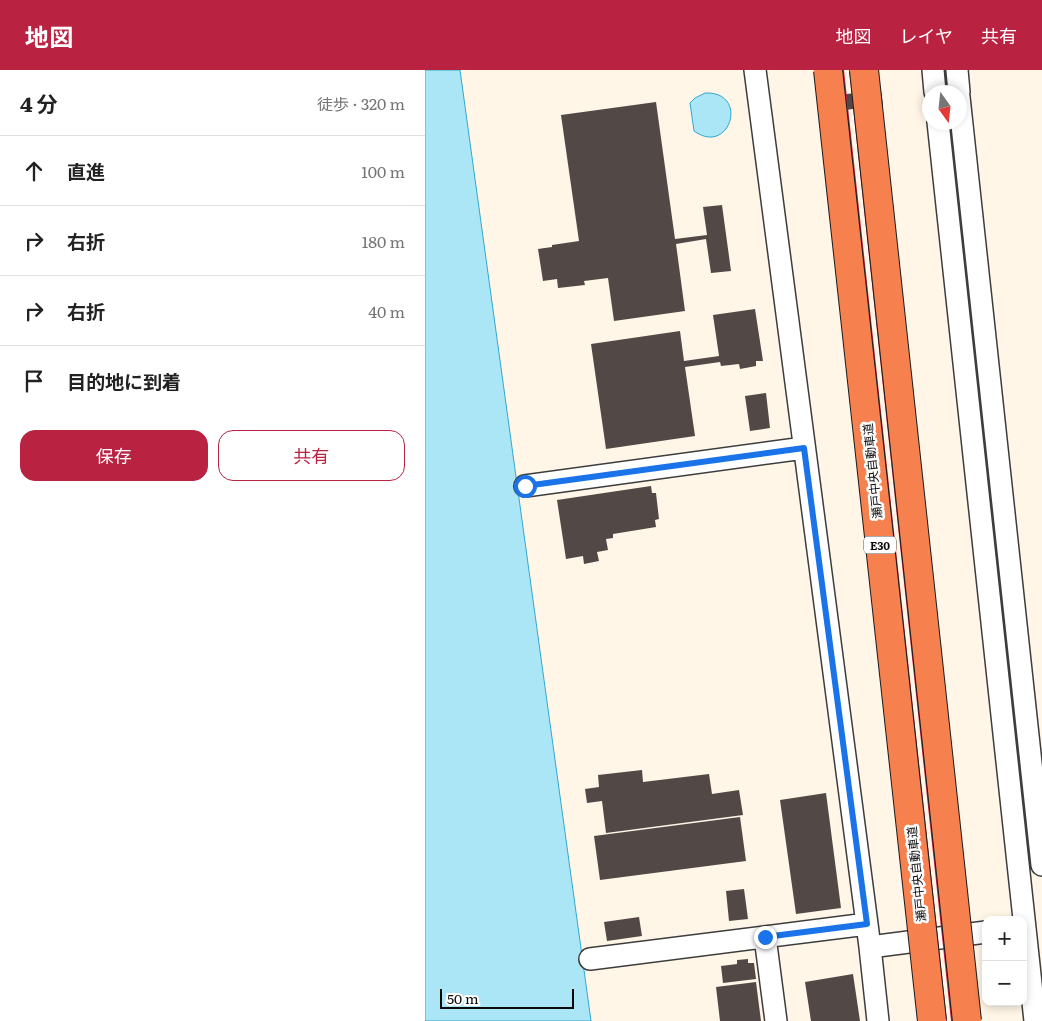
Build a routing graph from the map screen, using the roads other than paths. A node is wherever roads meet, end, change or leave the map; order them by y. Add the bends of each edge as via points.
1 (755, 70) edge
2 (828, 70) edge
3 (864, 70) edge
4 (933, 70) edge
5 (957, 70) edge
6 (934, 85) edge
7 (958, 85) edge
8 (939, 130) edge
9 (963, 130) edge
10 (804, 448) junction
11 (525, 486) dead end
12 (1042, 866) edge
13 (867, 924) junction
14 (1030, 927) edge
15 (982, 932) edge
16 (765, 937) junction
17 (870, 946) junction
18 (590, 959) dead end
19 (776, 1021) edge
20 (878, 1021) edge
21 (932, 1021) edge
22 (967, 1021) edge
23 (1035, 1021) edge

1 - 10 street
2 - 21 highway, 瀬戸中央自動車道 / E30, bridge
3 - 22 highway, E30, bridge
4 - 6 street
5 - 7 street
8 - 14 street
9 - 12 street
10 - 11 street
10 - 13 street
13 - 16 street
13 - 17 street
14 - 23 street
15 - 17 street
16 - 18 street
16 - 19 street
17 - 20 street

